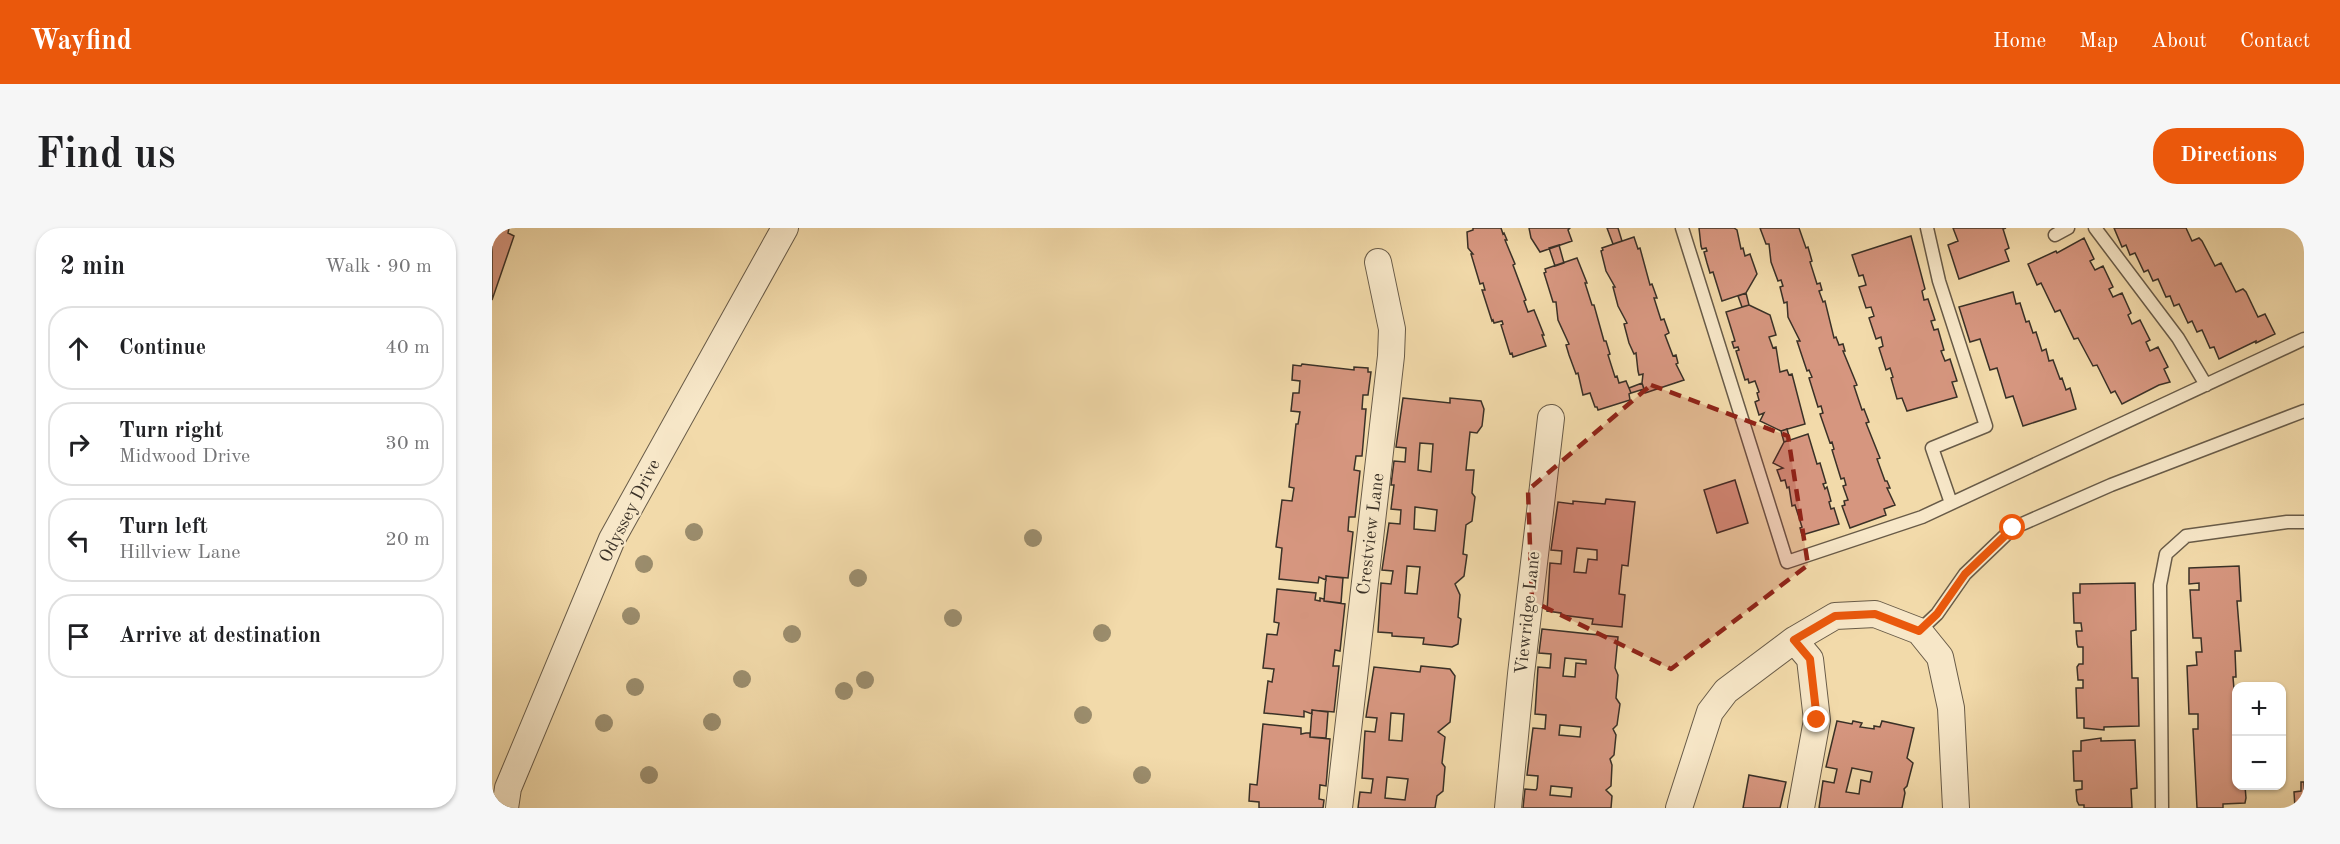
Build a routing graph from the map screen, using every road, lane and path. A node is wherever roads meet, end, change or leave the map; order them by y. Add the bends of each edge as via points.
1 (785, 228) edge
2 (1682, 228) edge
3 (1928, 228) edge
4 (2068, 228) edge
5 (2096, 228) edge
6 (2055, 235) dead end
7 (1377, 262) dead end
8 (2304, 339) edge
9 (2206, 385) junction
10 (2304, 411) edge
11 (1551, 418) dead end
12 (1951, 503) junction
13 (2304, 522) edge
14 (1919, 631) junction
15 (1794, 640) junction
16 (505, 808) edge
17 (1339, 808) edge
18 (1508, 808) edge
19 (1679, 808) edge
20 (1801, 808) edge
21 (1956, 808) edge
22 (2162, 808) edge

1 - 16 street, Odyssey Drive via 612,539 508,788
2 - 12 lane via 1787,562 1922,517
3 - 12 lane via 1939,281 1986,426 1932,448
4 - 6 lane
5 - 9 lane via 2178,338
7 - 17 street, Crestview Lane via 1392,329 1391,356
8 - 9 lane
9 - 12 lane
10 - 14 lane via 2013,528 1965,574 1937,614
11 - 18 street, Viewridge Lane
13 - 22 lane via 2186,536 2166,554 2160,585
14 - 15 street via 1875,614 1835,616
14 - 21 street via 1940,657 1951,708
15 - 19 street via 1726,691 1710,712
15 - 20 street via 1810,659 1817,720

